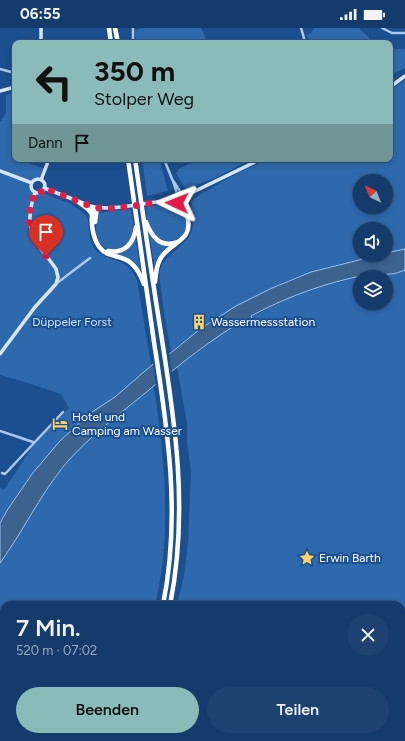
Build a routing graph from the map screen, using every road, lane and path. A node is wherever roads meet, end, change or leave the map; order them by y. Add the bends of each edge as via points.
1 (40, 28) edge
2 (109, 28) edge
3 (115, 28) edge
4 (133, 28) edge
5 (301, 28) edge
6 (382, 28) edge
7 (405, 33) edge
8 (41, 40) edge
9 (111, 40) edge
10 (117, 40) edge
11 (133, 40) edge
12 (304, 40) edge
13 (0, 69) edge
14 (12, 72) edge
15 (405, 76) edge
16 (393, 84) edge
17 (12, 88) edge
18 (0, 91) edge
19 (48, 162) edge
20 (128, 162) edge
21 (135, 162) edge
22 (165, 162) edge
23 (255, 162) edge
24 (0, 171) edge
25 (41, 180) junction
26 (32, 183) junction
27 (44, 188) junction
28 (35, 192) junction
29 (181, 197) junction
30 (77, 201) junction
31 (163, 201) junction
32 (95, 207) junction
33 (183, 208) junction
34 (92, 214) junction
35 (187, 215) junction
36 (143, 217) junction
37 (137, 220) junction
38 (94, 230) junction
39 (183, 239) junction
40 (101, 248) junction
41 (90, 258) dead end
42 (56, 284) junction
43 (154, 287) junction
44 (147, 289) junction
45 (0, 354) edge
46 (63, 412) dead end
47 (0, 431) edge
48 (33, 442) junction
49 (2, 473) dead end
50 (164, 601) edge
51 (171, 601) edge

1 - 8 street
2 - 9 highway
3 - 10 highway
4 - 11 street
5 - 12 street
6 - 7 street via 392,34
13 - 14 street
15 - 16 street
17 - 18 street
19 - 25 street
20 - 37 highway
21 - 36 highway
22 - 29 street via 175,191
23 - 29 street
24 - 26 street
25 - 26 street
25 - 27 street
26 - 28 street
27 - 28 street via 41,192
27 - 30 street
28 - 42 street via 29,220 31,231 35,241 56,269
29 - 31 street
29 - 33 street
29 - 35 street
30 - 32 street
30 - 34 highway
31 - 32 street via 108,208
31 - 33 street via 177,203
32 - 34 highway
32 - 38 highway
33 - 35 street
34 - 38 highway
35 - 39 highway via 189,226
36 - 39 highway via 150,233 158,241 175,243
36 - 43 highway
37 - 40 highway via 134,238 127,248 113,252
37 - 44 highway
38 - 40 highway
39 - 43 highway via 162,256 156,270
40 - 44 highway via 132,263
41 - 42 street
42 - 45 street via 35,307
43 - 51 highway via 177,447 180,495 178,553
44 - 50 highway via 171,469 173,511
46 - 48 street
47 - 48 street
48 - 49 street via 5,474

